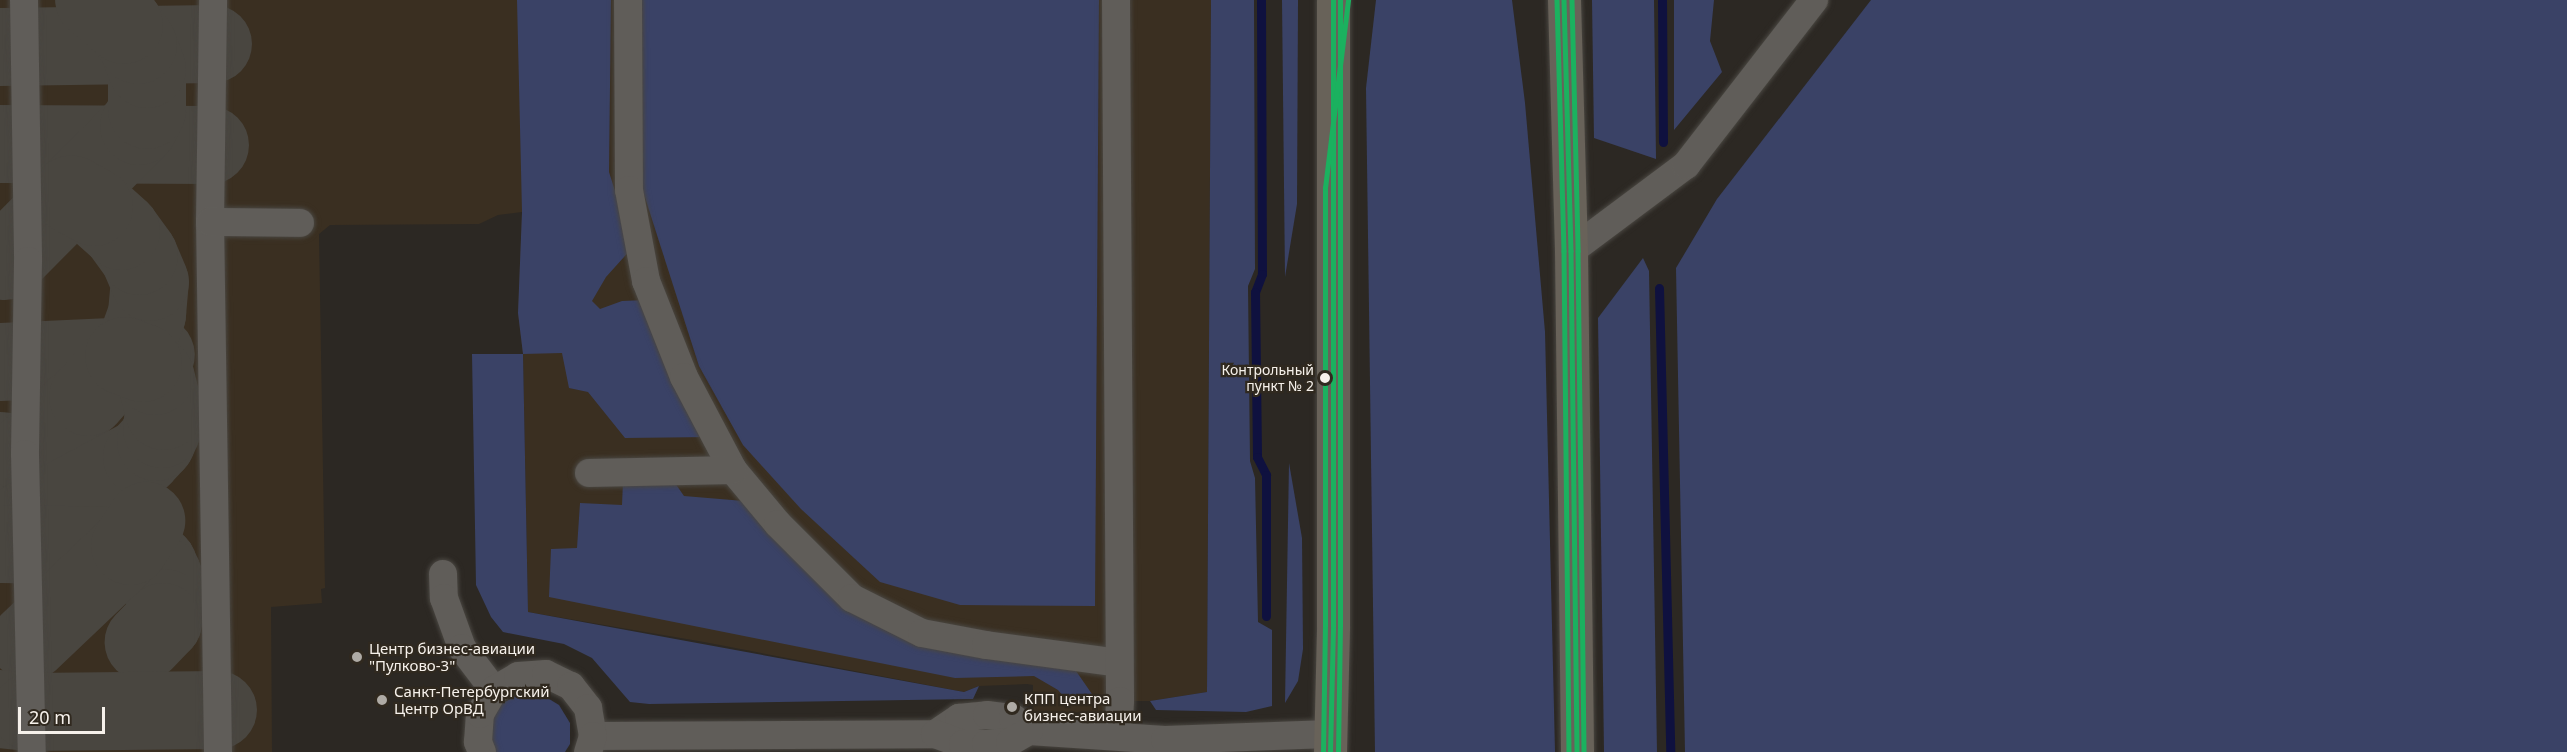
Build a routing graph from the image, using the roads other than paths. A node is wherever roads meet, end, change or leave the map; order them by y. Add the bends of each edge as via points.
1 (24, 0) edge
2 (213, 0) edge
3 (628, 0) edge
4 (1116, 0) edge
5 (1333, 0) edge
6 (1356, 0) edge
7 (1564, 0) edge
8 (1814, 0) edge
9 (1332, 188) junction
10 (210, 222) junction
11 (300, 223) dead end
12 (1572, 251) junction
13 (733, 470) junction
14 (589, 473) dead end
15 (443, 574) dead end
16 (1119, 663) junction
17 (494, 690) junction
18 (1118, 736) junction
19 (1330, 743) edge
20 (590, 744) edge
21 (1165, 746) edge
22 (32, 752) edge
23 (218, 752) edge
24 (482, 752) edge
25 (1577, 752) edge

1 - 22 lane via 28,261 25,454
2 - 10 lane
3 - 13 lane via 629,190 646,280 684,377
4 - 16 lane
5 - 9 main road
6 - 9 main road
7 - 12 main road
8 - 12 lane via 1686,165
9 - 19 main road
10 - 11 lane
10 - 23 lane
12 - 25 main road
13 - 14 lane
13 - 16 lane via 778,524 852,598 922,633
15 - 17 lane via 444,598 462,648
16 - 18 lane
17 - 20 lane via 518,676 546,674 571,686 588,708
17 - 24 lane via 480,714 478,742
18 - 20 lane via 1029,731 1010,742 986,744 963,744 934,734
18 - 21 lane
19 - 21 lane

